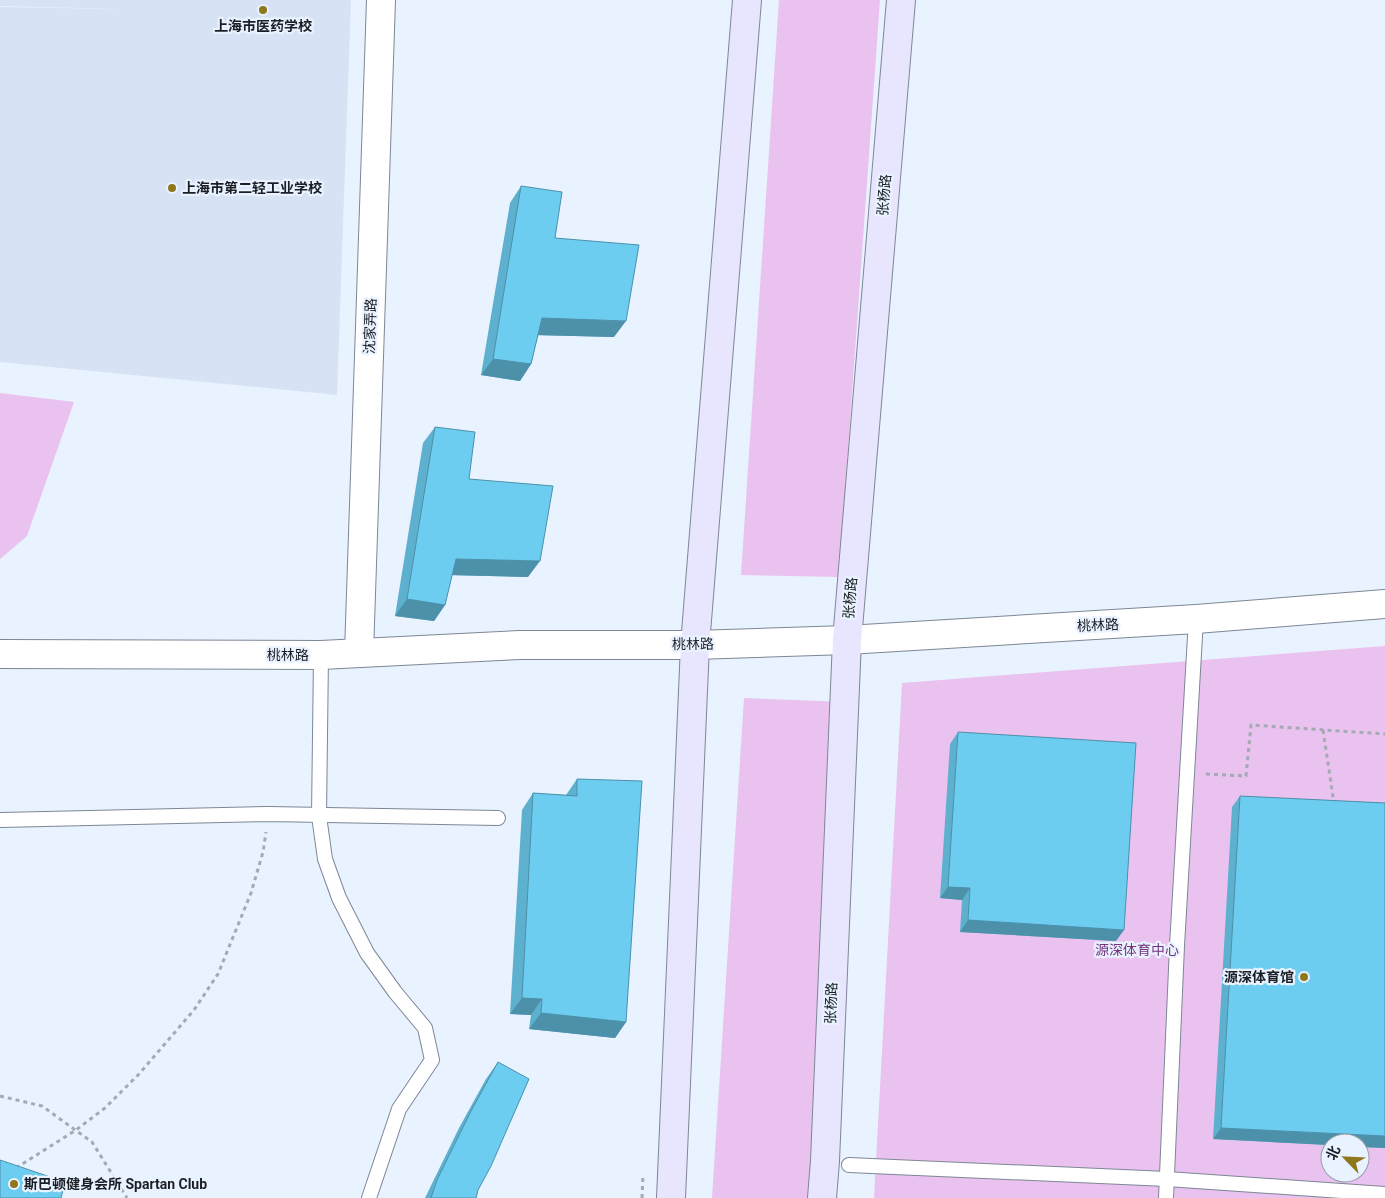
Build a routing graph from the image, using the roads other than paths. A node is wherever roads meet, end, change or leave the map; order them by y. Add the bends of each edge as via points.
1 (381, 0) edge
2 (747, 0) edge
3 (901, 0) edge
4 (1385, 604) edge
5 (1196, 619) junction
6 (847, 640) junction
7 (696, 645) junction
8 (359, 653) junction
9 (0, 654) edge
10 (321, 655) junction
11 (318, 816) junction
12 (498, 818) dead end
13 (0, 820) edge
14 (849, 1165) dead end
15 (1167, 1179) junction
16 (1385, 1194) edge
17 (369, 1198) edge
18 (671, 1198) edge
19 (822, 1198) edge
20 (1166, 1198) edge

1 - 8 street, 沈家弄路
2 - 7 main road
3 - 6 main road, 张杨路
4 - 5 street, 桃林路
5 - 6 street, 桃林路
5 - 15 lane
6 - 7 street, 桃林路
6 - 19 main road, 张杨路
7 - 8 street, 桃林路 via 520,645
7 - 18 main road
8 - 10 street, 桃林路
9 - 10 street, 桃林路
10 - 11 lane
11 - 12 lane
11 - 13 lane via 268,814
11 - 17 lane via 325,859 339,898 368,953 426,1028 432,1060 399,1109
14 - 15 lane
15 - 16 lane
15 - 20 lane

